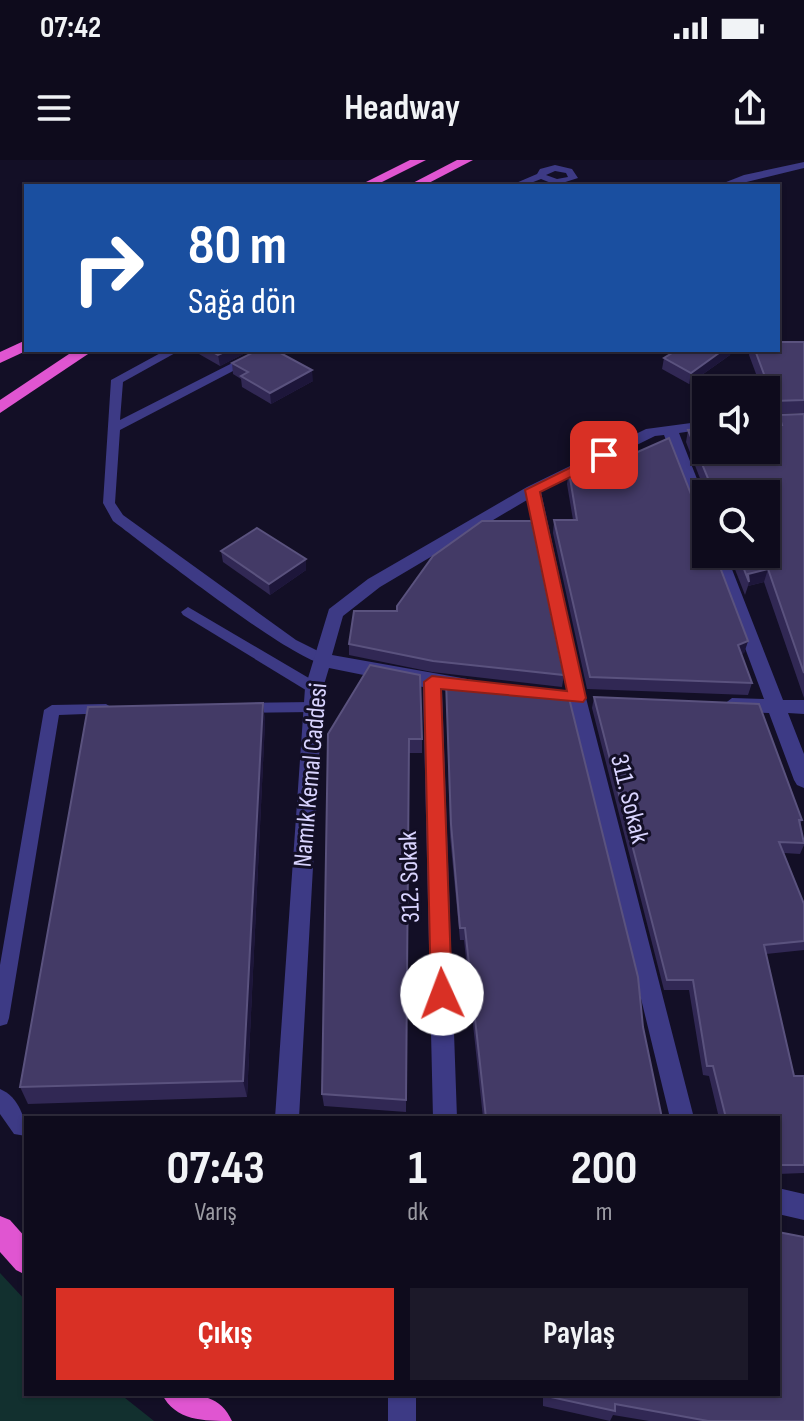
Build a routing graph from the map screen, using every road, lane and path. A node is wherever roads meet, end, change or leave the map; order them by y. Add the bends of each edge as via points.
1 (420, 160) edge
2 (467, 160) edge
3 (804, 165) edge
4 (368, 184) edge
5 (417, 184) edge
6 (519, 184) edge
7 (564, 184) edge
8 (727, 184) edge
9 (24, 346) edge
10 (83, 352) edge
11 (171, 352) edge
12 (263, 352) edge
13 (0, 358) edge
14 (0, 408) edge
15 (804, 419) edge
16 (780, 420) edge
17 (116, 427) junction
18 (692, 427) edge
19 (670, 430) junction
20 (692, 487) edge
21 (533, 490) junction
22 (723, 568) edge
23 (188, 612) dead end
24 (323, 660) junction
25 (432, 682) junction
26 (490, 689) edge
27 (314, 697) junction
28 (716, 704) edge
29 (777, 707) junction
30 (804, 707) edge
31 (221, 708) edge
32 (129, 709) edge
33 (804, 780) edge
34 (0, 1018) edge
35 (0, 1098) edge
36 (287, 1116) edge
37 (445, 1116) edge
38 (682, 1116) edge
39 (24, 1127) edge
40 (780, 1201) edge
41 (804, 1207) edge
42 (0, 1230) edge
43 (24, 1258) edge
44 (181, 1396) edge
45 (402, 1396) edge
46 (216, 1421) edge
47 (402, 1421) edge

1 - 4 highway
2 - 5 highway
3 - 8 lane
6 - 7 lane via 550,168 572,173
9 - 13 highway
10 - 14 highway
11 - 17 lane via 117,380
12 - 17 lane
15 - 16 street
17 - 24 lane via 109,503 118,518 291,644
18 - 19 street, Namık Kemal Caddesi
19 - 20 street
19 - 21 street, Namık Kemal Caddesi via 651,432
21 - 24 street, Namık Kemal Caddesi via 374,583 335,613
21 - 38 street, 311. Sokak via 578,698
22 - 29 street
23 - 27 lane
24 - 25 street
24 - 27 street, Namık Kemal Caddesi
25 - 26 street
25 - 37 street, 312. Sokak
27 - 31 lane
27 - 36 street, Namık Kemal Caddesi
28 - 29 street
29 - 30 street
29 - 33 street
32 - 34 lane via 52,710
35 - 39 lane
40 - 41 street
42 - 43 highway
44 - 46 highway
45 - 47 street

